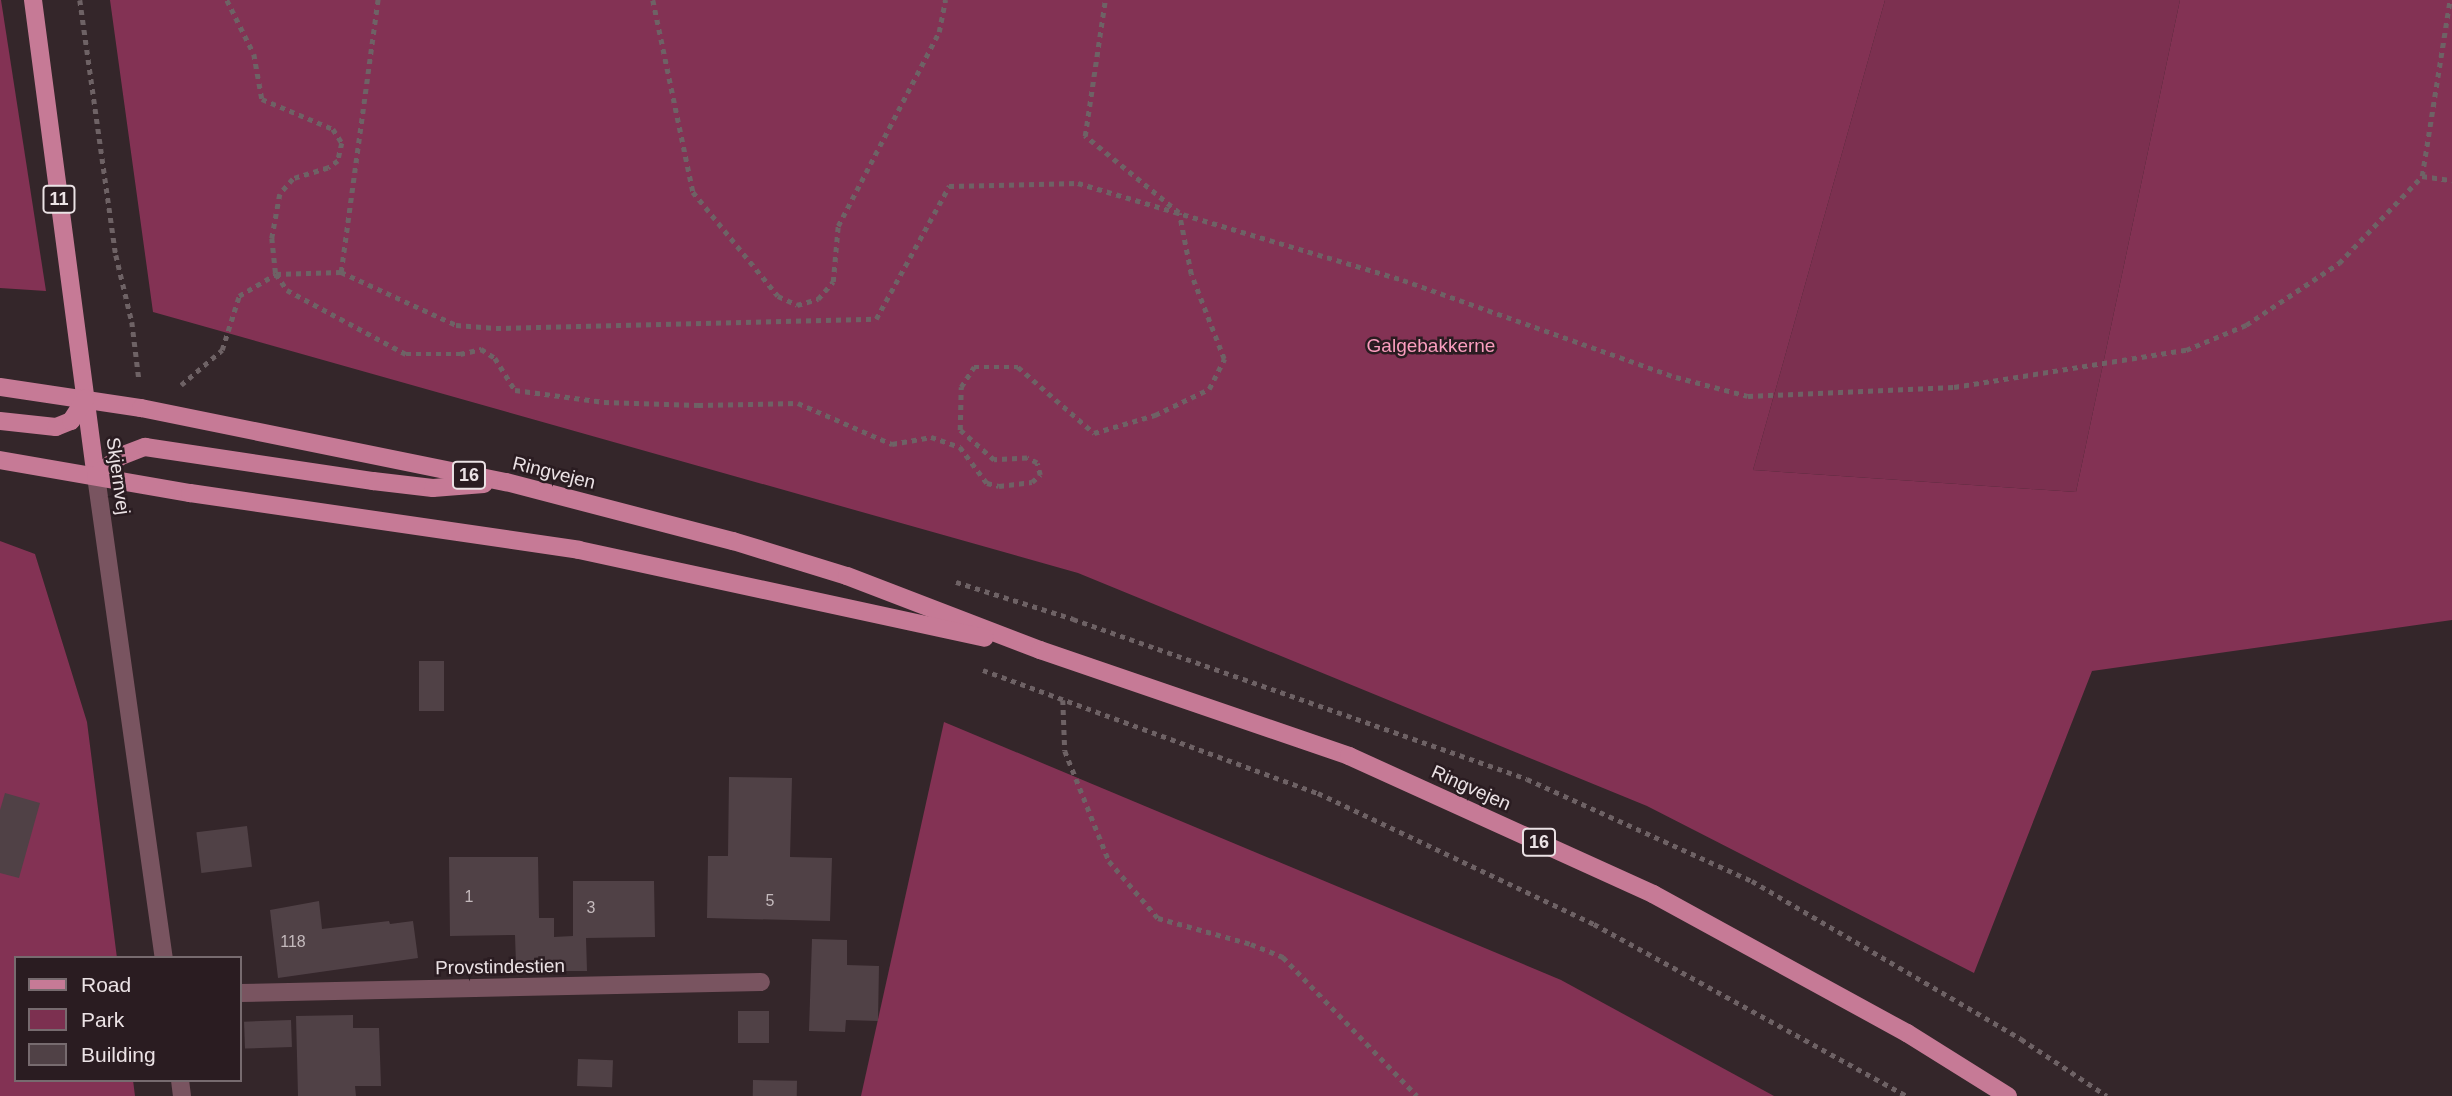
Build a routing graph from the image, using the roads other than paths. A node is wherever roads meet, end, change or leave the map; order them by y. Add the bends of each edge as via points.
1 (33, 0) edge
2 (0, 387) edge
3 (86, 398) junction
4 (0, 421) edge
5 (0, 460) edge
6 (96, 476) junction
7 (506, 482) junction
8 (1040, 650) junction
9 (164, 956) edge
10 (761, 982) dead end
11 (242, 993) edge
12 (2008, 1096) edge

1 - 3 main road, Skjernvej / 11
2 - 3 main road, Ringvejen
3 - 4 main road via 71,421 56,428
3 - 6 main road, Skjernvej
3 - 7 main road, Ringvejen / 16
5 - 6 main road, Ringvejen / 16
6 - 7 main road via 121,456 145,447 433,488
6 - 8 main road, Ringvejen / 16 via 579,550
6 - 9 street, Skjernvej
7 - 8 main road, Ringvejen / 16 via 834,572
8 - 12 main road, Ringvejen / 16 via 1349,756 1653,894 1907,1033
10 - 11 street, Provstindestien

